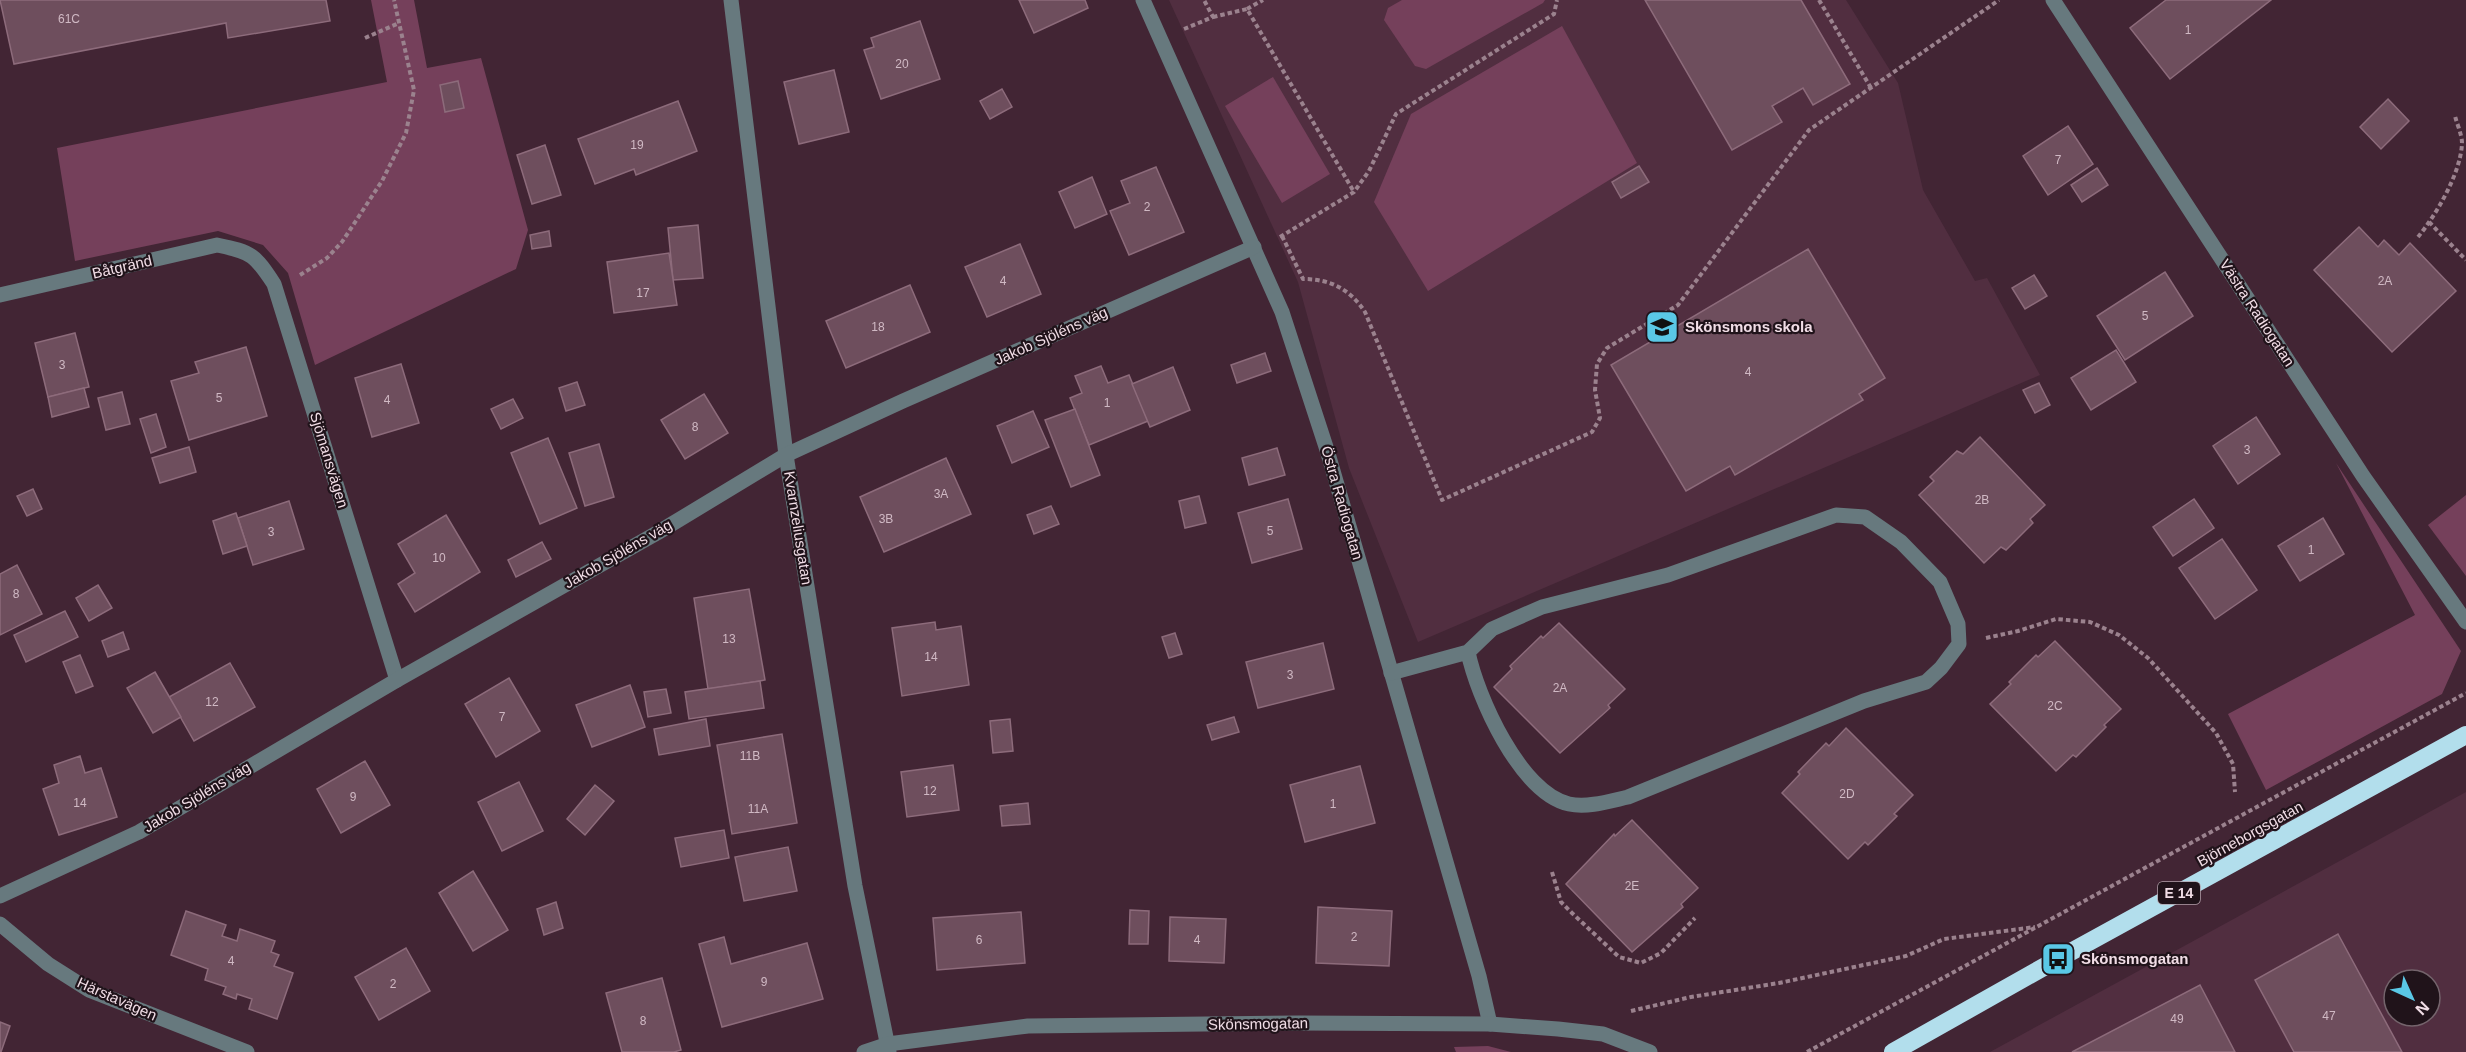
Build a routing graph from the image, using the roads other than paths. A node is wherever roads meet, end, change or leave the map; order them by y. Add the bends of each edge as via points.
1 (731, 0) edge
2 (1143, 0) edge
3 (2054, 0) edge
4 (1254, 247) junction
5 (243, 250) joint
6 (0, 295) edge
7 (786, 455) junction
8 (2466, 622) edge
9 (1468, 652) junction
10 (1391, 673) junction
11 (397, 680) junction
12 (2466, 735) edge
13 (0, 896) edge
14 (0, 924) edge
15 (1490, 1024) junction
16 (888, 1048) edge
17 (247, 1052) edge
18 (864, 1052) edge
19 (1650, 1052) edge
20 (1893, 1052) edge

1 - 7 street, Kvarnzeliusgatan
2 - 4 street, Östra Radiogatan
3 - 8 street, Västra Radiogatan via 2363,476
4 - 7 street, Jakob Sjöléns väg
4 - 10 street, Östra Radiogatan via 1282,312 1327,450
5 - 6 street, Båtgränd via 217,245
5 - 11 street, Sjömansvägen via 258,260 274,284
7 - 11 street, Jakob Sjöléns väg
7 - 16 street, Kvarnzeliusgatan via 855,886
9 - 9 street via 1492,629 1542,607 1668,574 1836,515 1865,517 1901,542 1940,582 1958,624 1959,644 1926,682 1864,701 1628,797 1593,804 1568,804 1540,788 1521,766 1502,739 1483,699
9 - 10 street
10 - 15 street, Östra Radiogatan
11 - 13 street, Jakob Sjöléns väg via 139,832
12 - 20 highway, Björneborgsgatan / E 14
14 - 17 street, Härstavägen via 48,964 89,990
15 - 16 street, Skönsmogatan via 1028,1026
15 - 19 street, Skönsmogatan via 1603,1034
16 - 18 street, Skönsmogatan

